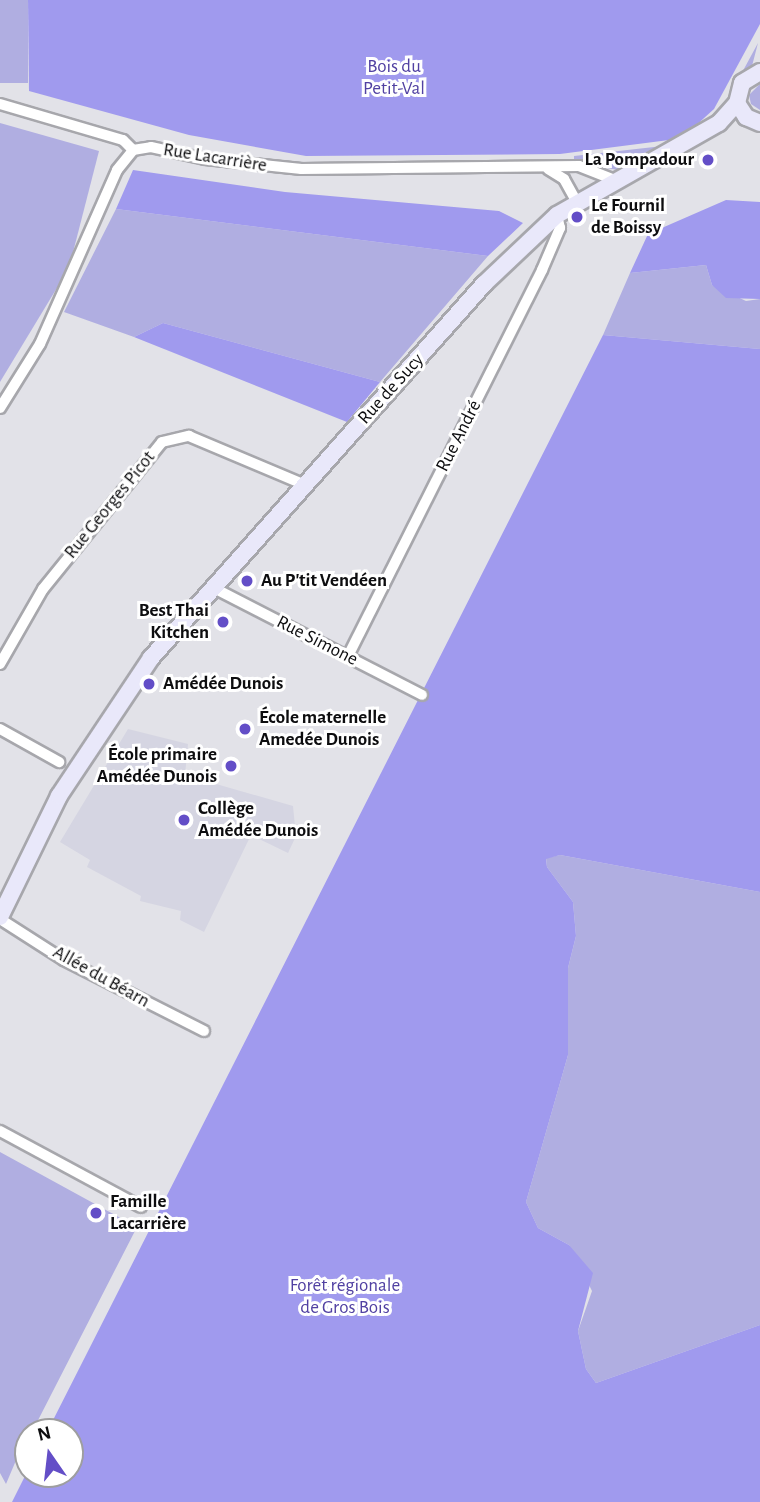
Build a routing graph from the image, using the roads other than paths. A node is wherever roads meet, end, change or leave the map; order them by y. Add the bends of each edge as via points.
1 (760, 72) edge
2 (0, 104) edge
3 (748, 114) edge
4 (133, 150) junction
5 (548, 169) junction
6 (617, 181) junction
7 (577, 202) junction
8 (557, 215) junction
9 (0, 408) edge
10 (305, 485) junction
11 (212, 587) junction
12 (348, 656) junction
13 (0, 664) edge
14 (422, 695) dead end
15 (0, 729) edge
16 (60, 762) dead end
17 (0, 918) edge
18 (204, 1031) dead end
19 (0, 1131) edge
20 (141, 1207) dead end

1 - 3 main road via 742,83
2 - 4 street via 124,140
3 - 6 main road, Rue de Sucy via 721,122
4 - 5 street, Rue Lacarrière via 151,147 256,166 301,169
4 - 9 street via 117,170 40,344
5 - 6 street, Rue Lacarrière via 579,166
5 - 7 street via 564,179
6 - 7 main road, Rue de Sucy
7 - 8 main road, Rue de Sucy
8 - 10 main road, Rue de Sucy via 484,284
8 - 12 street, Rue André via 561,228 542,270
10 - 11 main road, Rue de Sucy
10 - 13 street, Rue Georges Picot via 189,436 162,442 43,589
11 - 12 street, Rue Simone
11 - 17 main road, Rue de Sucy via 151,658 113,716 80,777 50,816
12 - 14 street, Rue Simone
15 - 16 street
17 - 18 street, Allée du Béarn via 64,960
19 - 20 street

